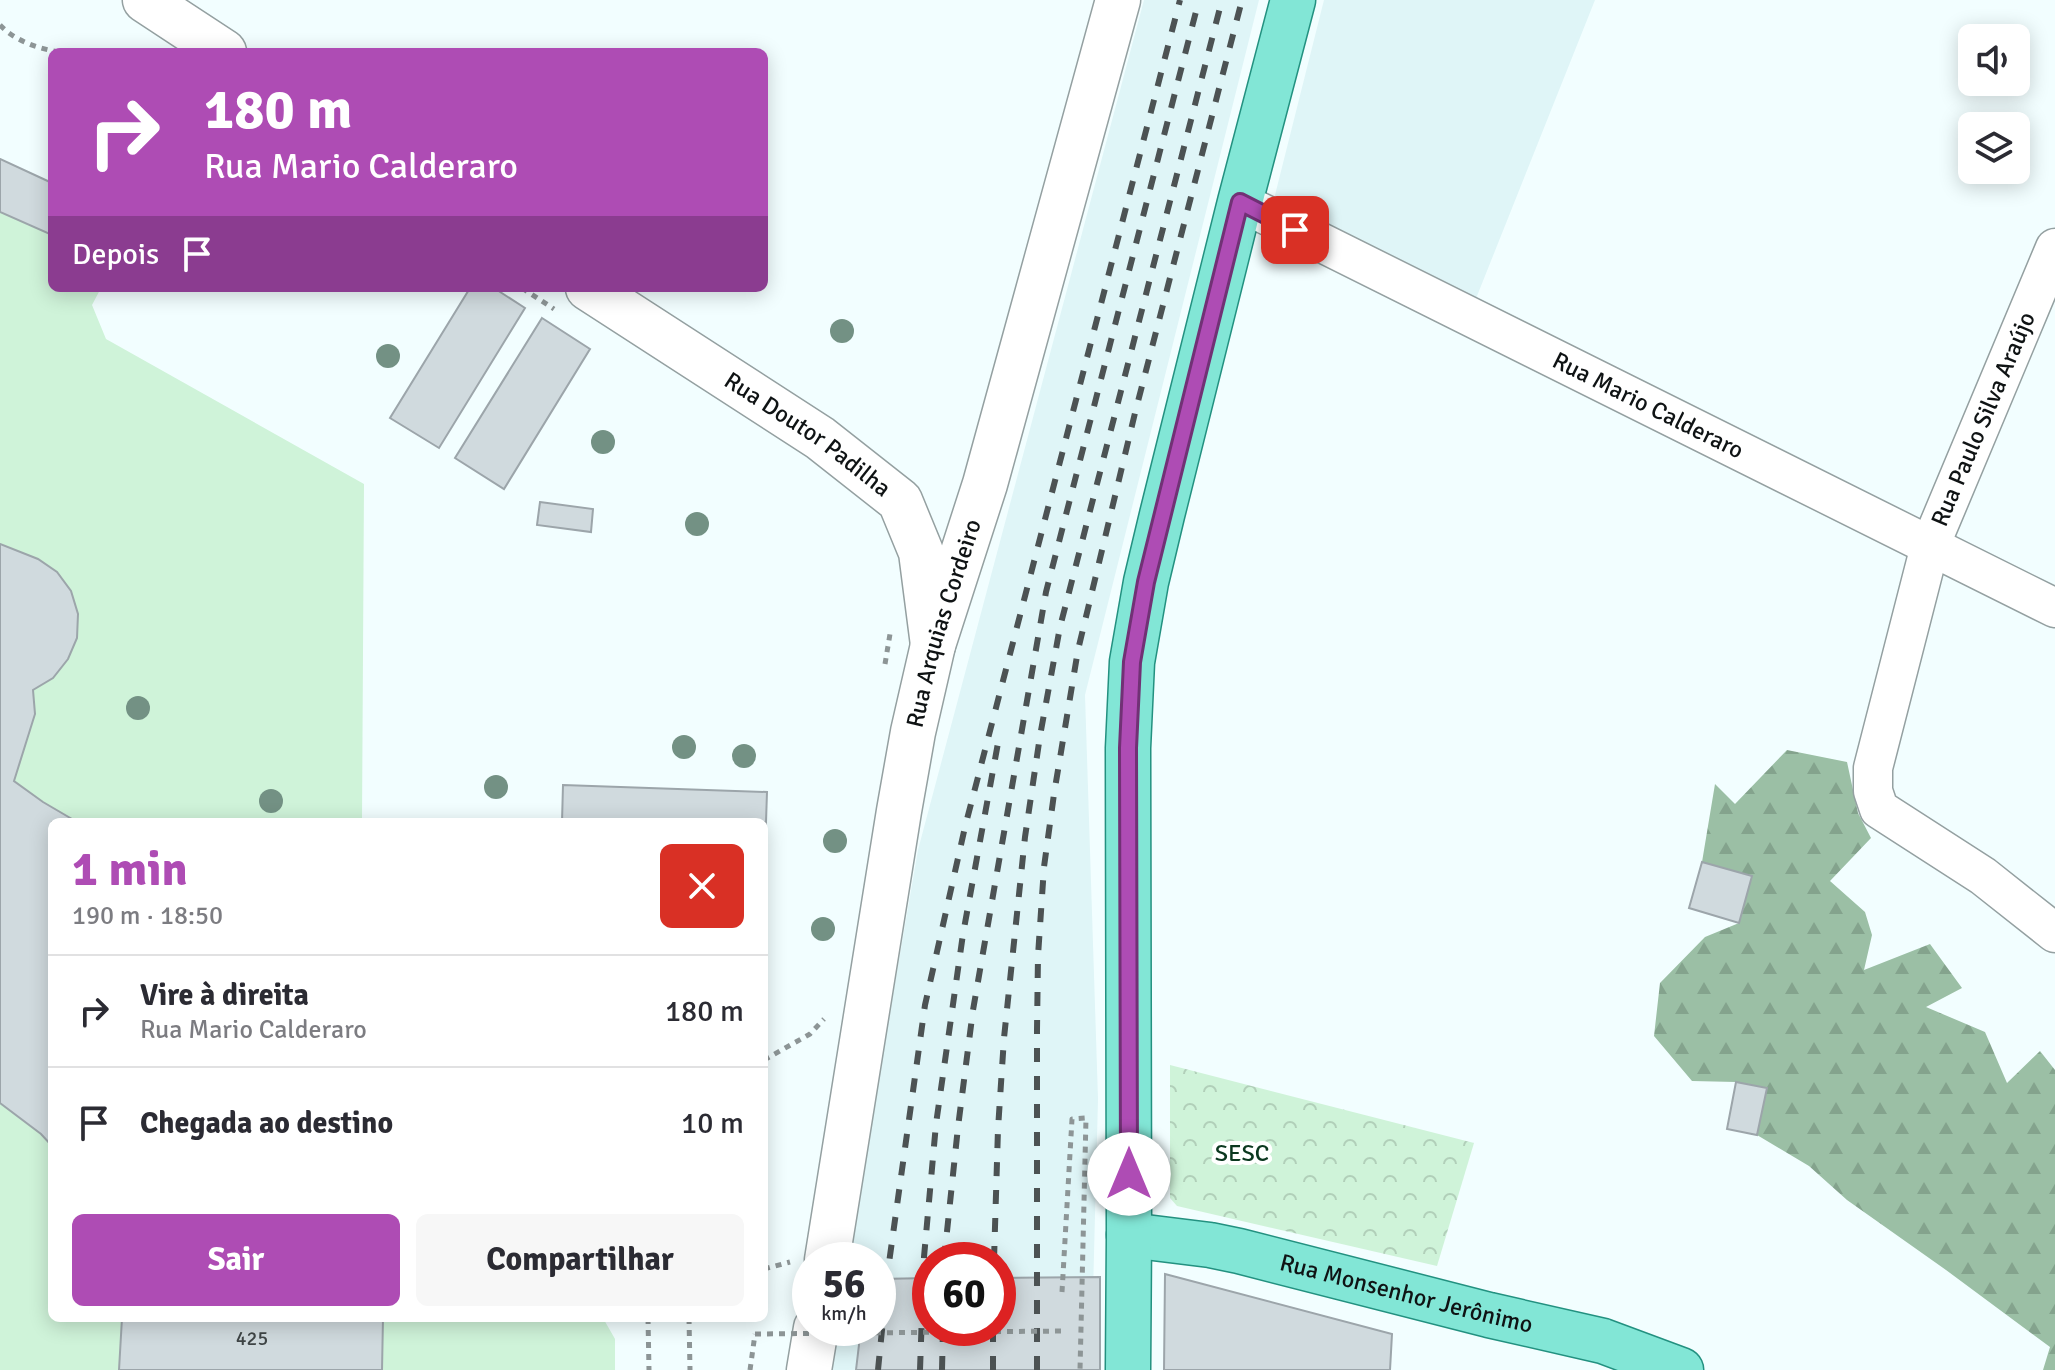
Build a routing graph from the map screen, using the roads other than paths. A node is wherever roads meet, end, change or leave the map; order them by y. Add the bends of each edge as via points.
1 (145, 0) edge
2 (1118, 0) edge
3 (1293, 0) edge
4 (218, 48) edge
5 (1240, 202) junction
6 (2055, 248) edge
7 (574, 301) edge
8 (1930, 546) junction
9 (2055, 608) edge
10 (933, 645) junction
11 (2055, 933) edge
12 (1129, 1235) junction
13 (830, 1242) edge
14 (813, 1346) edge
15 (809, 1370) edge
16 (1128, 1370) edge
17 (1681, 1370) edge

1 - 4 main road
2 - 10 main road, Rua Arquias Cordeiro via 985,484
3 - 5 main road
5 - 8 street, Rua Mario Calderaro
5 - 12 main road via 1146,582 1132,662
6 - 8 street, Rua Paulo Silva Araújo
7 - 10 main road, Rua Doutor Padilha via 820,438 900,501 921,552
8 - 9 street, Rua Mario Calderaro
8 - 11 street, Rua Paulo Silva Araújo via 1873,768 1873,791 1879,809 1983,876
10 - 13 main road, Rua Arquias Cordeiro via 899,811
12 - 16 main road
12 - 17 main road, Rua Monsenhor Jerônimo via 1239,1251 1603,1341
14 - 15 main road

